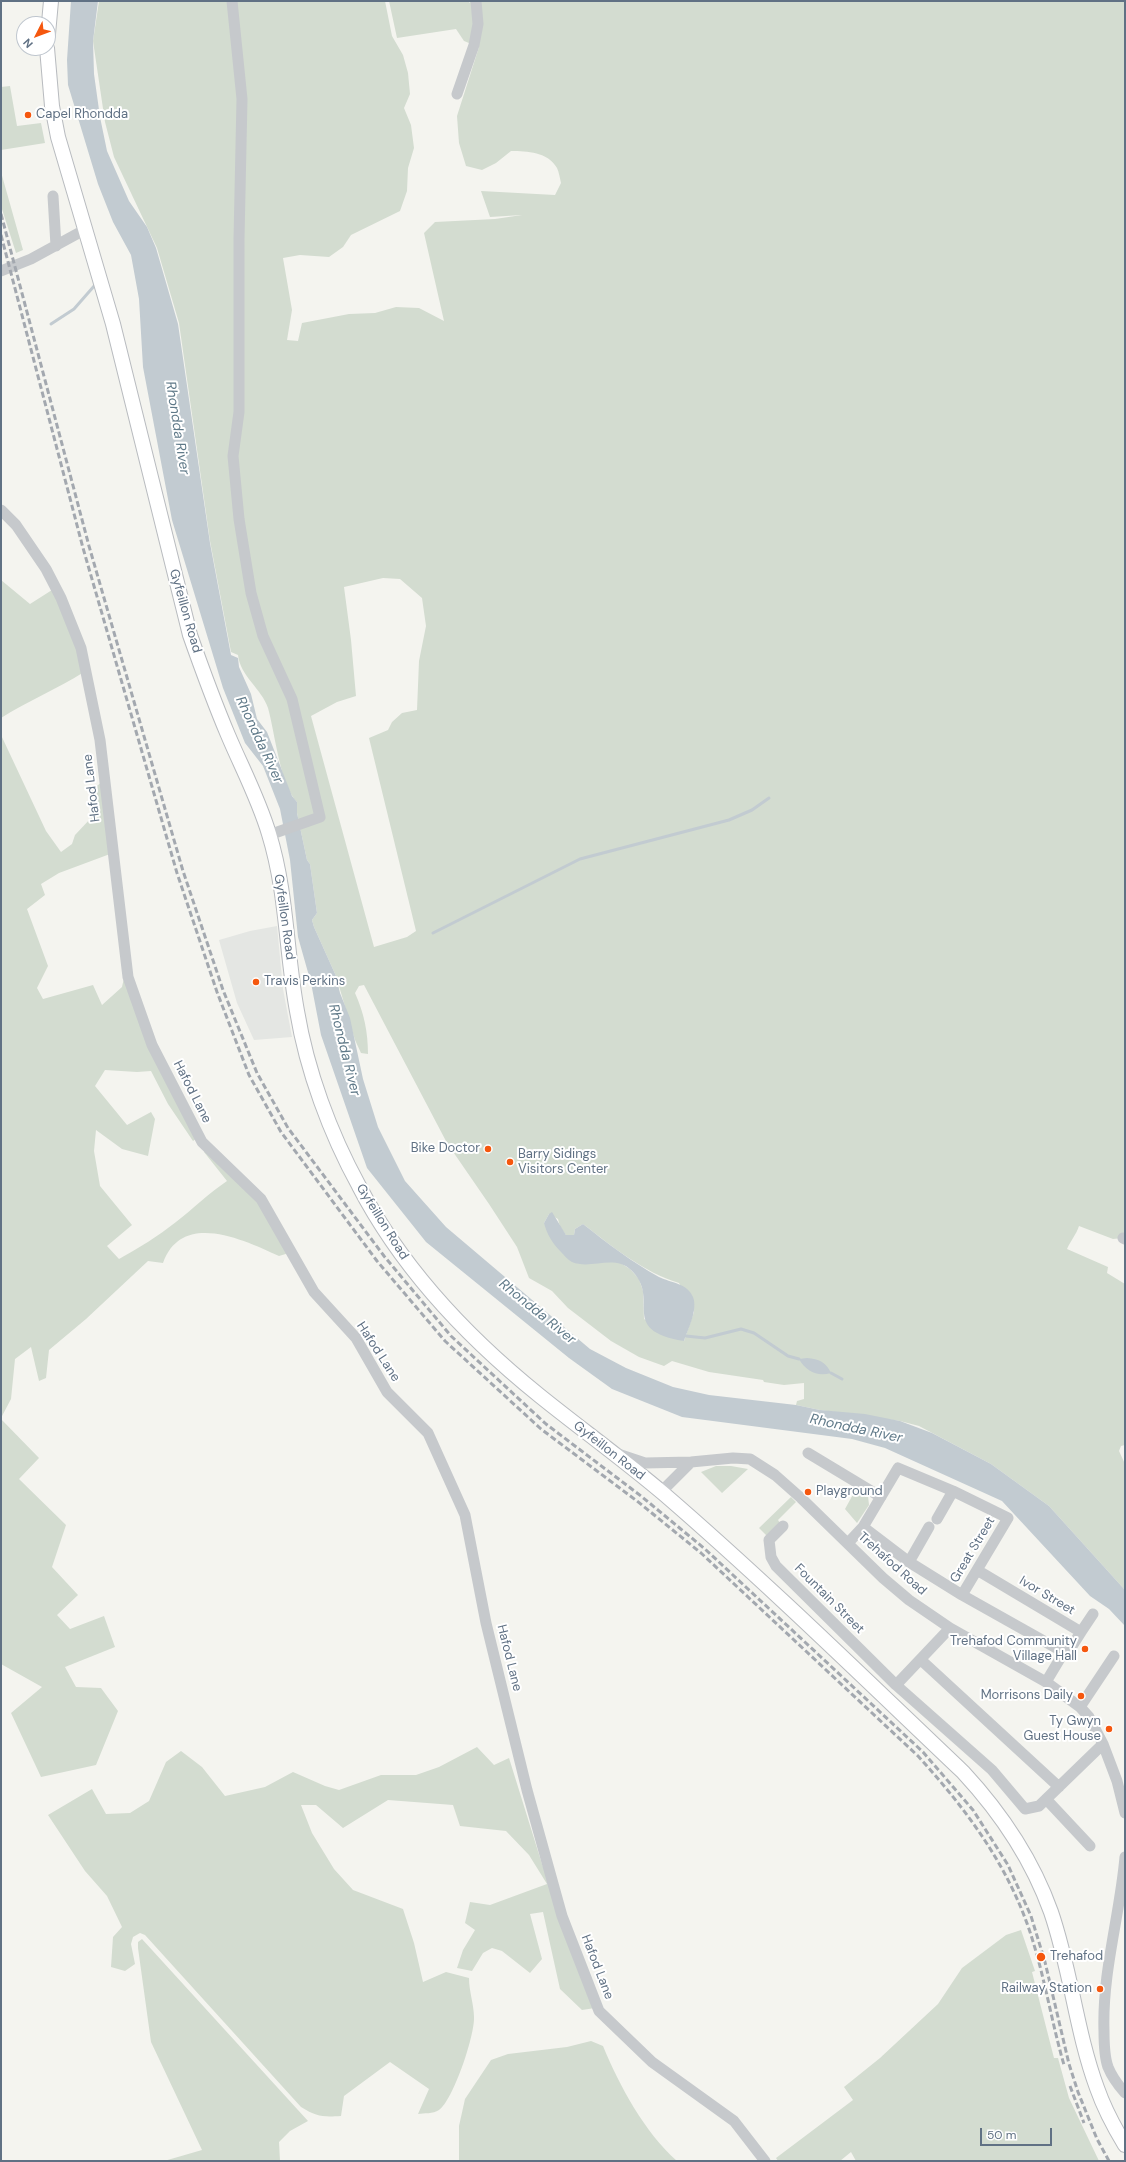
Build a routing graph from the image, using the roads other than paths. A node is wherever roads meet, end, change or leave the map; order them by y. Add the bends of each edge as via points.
1 (51, 1) edge
2 (232, 1) edge
3 (476, 1) edge
4 (50, 16) edge
5 (48, 56) edge
6 (458, 94) dead end
7 (53, 196) dead end
8 (86, 229) junction
9 (56, 246) junction
10 (1, 271) edge
11 (1, 510) edge
12 (276, 833) junction
13 (610, 1452) junction
14 (808, 1453) dead end
15 (691, 1462) junction
16 (953, 1491) junction
17 (661, 1492) junction
18 (881, 1497) junction
19 (937, 1519) dead end
20 (783, 1526) dead end
21 (863, 1527) junction
22 (929, 1527) dead end
23 (848, 1543) junction
24 (909, 1562) junction
25 (977, 1570) junction
26 (962, 1595) junction
27 (1093, 1614) dead end
28 (950, 1628) junction
29 (1081, 1632) junction
30 (1066, 1653) junction
31 (1114, 1656) dead end
32 (921, 1660) junction
33 (1046, 1682) junction
34 (896, 1685) junction
35 (1080, 1707) junction
36 (1103, 1744) junction
37 (1059, 1787) junction
38 (1046, 1799) junction
39 (1125, 1811) edge
40 (1090, 1846) dead end
41 (1125, 1857) edge
42 (1125, 2093) edge
43 (1125, 2145) edge
44 (765, 2161) edge

1 - 4 main road
2 - 12 street via 242,99 239,412 233,456 239,519 251,593 263,636 292,699 320,817
3 - 6 street via 478,24 474,45
5 - 8 main road, Gyfeillon Road via 52,106 58,137
7 - 9 street
8 - 9 street
8 - 12 main road, Gyfeillon Road via 114,324 190,635 207,684 255,794
9 - 10 street
11 - 44 street, Hafod Lane via 16,525 46,569 81,648 100,740 128,977 152,1045 202,1142 261,1199 314,1292 356,1338 387,1392 428,1433 465,1515 486,1623 527,1790 562,1916 599,2011 652,2062 734,2121
12 - 13 main road, Gyfeillon Road via 297,1012 306,1050 334,1133 357,1184 394,1244 442,1305 510,1370
13 - 15 street, Trehafod Road via 645,1463
13 - 17 main road, Gyfeillon Road
14 - 18 street
15 - 17 street
15 - 23 street, Trehafod Road via 750,1459 775,1475
16 - 18 street via 898,1468
16 - 19 street
16 - 25 street, Great Street via 1008,1518
17 - 43 main road, Gyfeillon Road via 741,1563 963,1772 1000,1816 1028,1861 1051,1913 1097,2089
18 - 21 street
20 - 34 street, Fountain Street via 769,1540 771,1557 776,1566
21 - 23 street
21 - 24 street
22 - 24 street
23 - 28 street, Trehafod Road via 897,1590
24 - 26 street
25 - 26 street, Great Street
25 - 29 street, Ivor Street
26 - 30 street
27 - 29 street
28 - 32 street
28 - 33 street, Trehafod Road
29 - 30 street, Ivor Street
30 - 33 street, Ivor Street
31 - 35 street
32 - 34 street
32 - 37 street
33 - 35 street, Trehafod Road
34 - 38 street via 992,1770 1025,1809 1039,1806
35 - 36 street, Trehafod Road via 1089,1717
36 - 37 street
36 - 39 street, Trehafod Road
37 - 38 street
38 - 40 street
41 - 42 street via 1103,2011 1104,2053 1113,2077

